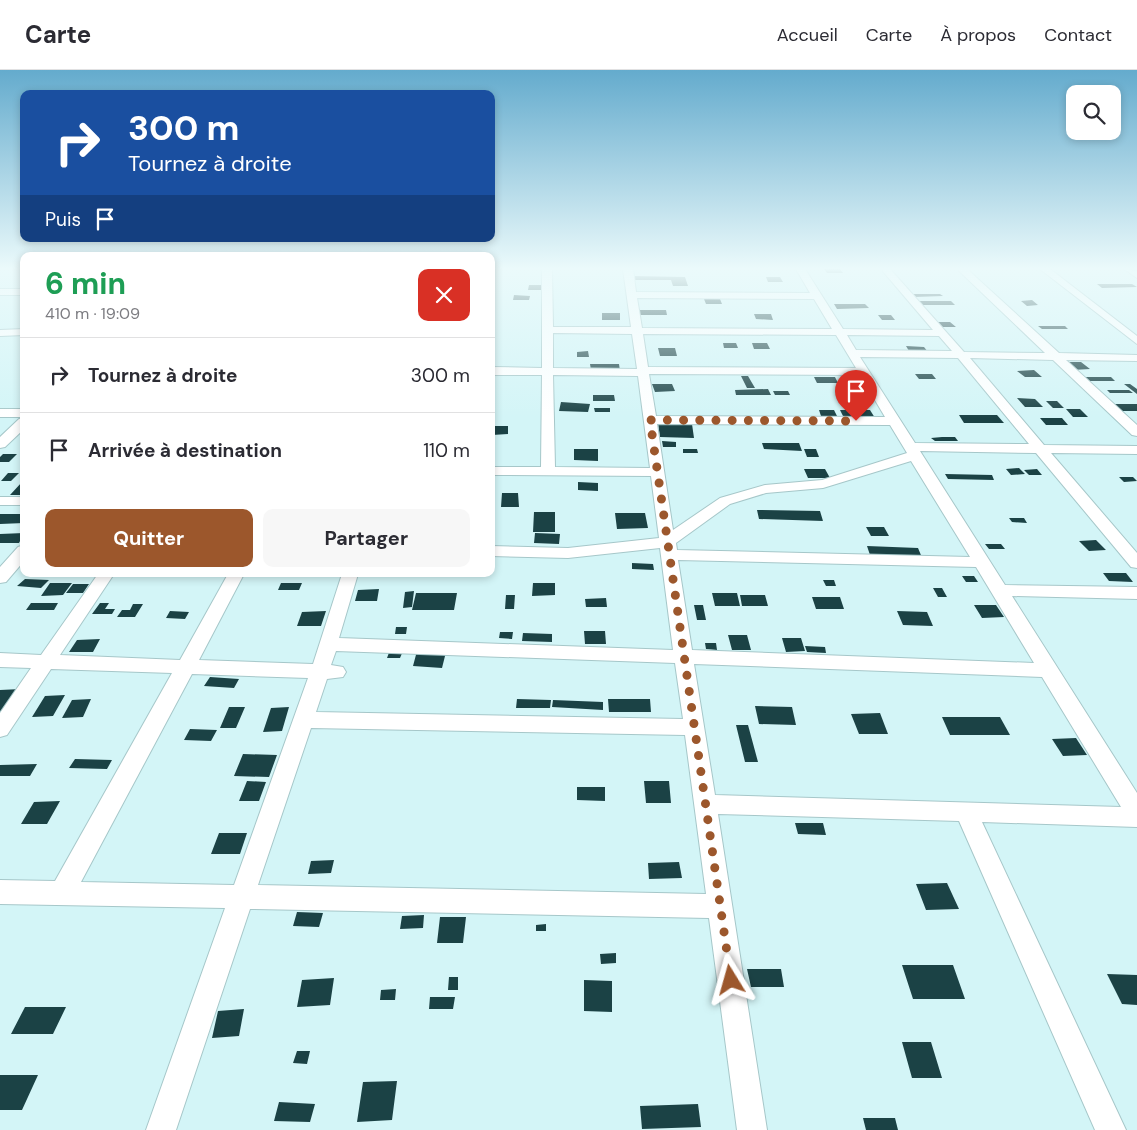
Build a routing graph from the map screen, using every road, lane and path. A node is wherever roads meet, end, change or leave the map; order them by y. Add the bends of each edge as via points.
1 (548, 318) edge
2 (635, 318) edge
3 (830, 318) edge
4 (929, 318) edge
5 (1014, 318) edge
6 (1108, 318) edge
7 (548, 330) junction
8 (637, 331) junction
9 (0, 332) edge
10 (20, 332) edge
11 (839, 332) junction
12 (942, 333) junction
13 (1137, 341) edge
14 (852, 353) junction
15 (962, 355) junction
16 (1055, 357) junction
17 (1137, 358) edge
18 (495, 372) edge
19 (548, 372) junction
20 (643, 372) junction
21 (864, 372) junction
22 (0, 413) edge
23 (20, 414) edge
24 (650, 420) junction
25 (894, 421) junction
26 (20, 426) edge
27 (1136, 430) edge
28 (0, 444) edge
29 (1041, 449) junction
30 (1137, 450) edge
31 (912, 451) junction
32 (495, 471) edge
33 (548, 472) junction
34 (657, 472) junction
35 (0, 501) edge
36 (20, 501) edge
37 (668, 548) junction
38 (495, 551) edge
39 (20, 555) edge
40 (981, 562) junction
41 (1137, 563) edge
42 (104, 577) edge
43 (234, 577) edge
44 (349, 577) edge
45 (0, 578) edge
46 (999, 590) junction
47 (1137, 593) edge
48 (328, 644) junction
49 (684, 656) junction
50 (0, 660) edge
51 (46, 661) junction
52 (186, 666) junction
53 (1048, 670) junction
54 (328, 671) junction
55 (303, 720) junction
56 (694, 727) junction
57 (0, 729) edge
58 (706, 804) junction
59 (966, 812) junction
60 (1137, 815) edge
61 (0, 892) edge
62 (62, 893) junction
63 (243, 896) junction
64 (720, 906) junction
65 (161, 1130) edge
66 (752, 1130) edge
67 (1111, 1130) edge

1 - 7 street
2 - 8 street
3 - 11 street
4 - 12 street
5 - 16 street
6 - 13 street
7 - 8 street
7 - 19 street
8 - 11 street
8 - 20 street
9 - 10 street
11 - 12 street
11 - 14 street
12 - 15 street
14 - 15 street
14 - 21 street
15 - 16 street
15 - 29 street
16 - 17 street
16 - 27 street
18 - 19 street
19 - 20 street
19 - 33 street
20 - 21 street
20 - 24 street
21 - 25 street
22 - 23 street
24 - 25 street
24 - 34 street
25 - 31 street
26 - 28 street
29 - 30 street
29 - 31 street
29 - 41 street
31 - 37 street via 823,484 765,489 725,501
31 - 40 street
32 - 33 street
33 - 34 street
34 - 37 street
35 - 36 street
37 - 38 street via 568,553
37 - 40 street
37 - 49 street
39 - 45 street
40 - 46 street
42 - 51 street
43 - 52 street
44 - 48 street
46 - 47 street
46 - 53 street
48 - 49 street
48 - 54 street
49 - 53 street
49 - 56 street
50 - 51 street
51 - 52 street
51 - 57 street
52 - 54 street
52 - 62 street
53 - 60 street
54 - 55 street
55 - 56 street
55 - 63 street
56 - 58 street
58 - 59 street
58 - 64 street
59 - 60 street
59 - 67 street
61 - 62 street
62 - 63 street
63 - 64 street
63 - 65 street
64 - 66 street

